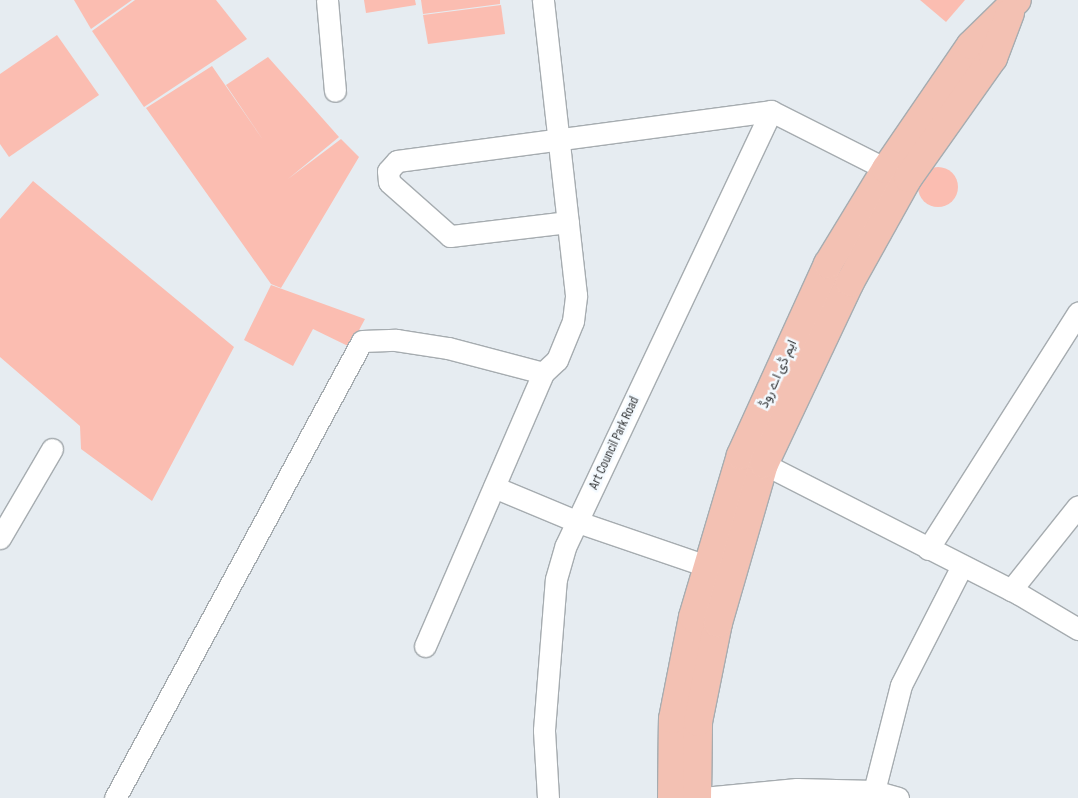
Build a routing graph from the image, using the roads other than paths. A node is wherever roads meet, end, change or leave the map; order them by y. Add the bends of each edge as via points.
1 (327, 0) edge
2 (543, 0) edge
3 (1015, 2) edge
4 (335, 91) dead end
5 (771, 111) junction
6 (559, 141) junction
7 (886, 169) junction
8 (568, 222) junction
9 (1078, 313) edge
10 (544, 373) junction
11 (52, 449) dead end
12 (764, 464) junction
13 (494, 487) junction
14 (1078, 506) edge
15 (578, 522) junction
16 (0, 538) edge
17 (928, 549) junction
18 (962, 566) junction
19 (717, 570) junction
20 (1011, 590) junction
21 (1078, 629) edge
22 (426, 646) dead end
23 (874, 792) junction
24 (118, 797) edge
25 (548, 798) edge
26 (672, 798) edge
27 (697, 798) edge
28 (703, 798) edge
29 (898, 798) edge

1 - 4 street
2 - 6 street
3 - 7 main road, ایم ڈی اے روڈ via 971,45
3 - 12 main road, ایم ڈی اے روڈ via 993,58 908,178 850,282
5 - 6 street
5 - 7 street
5 - 15 street, Art Council Park Road
6 - 8 street
6 - 8 street via 397,161 388,171 389,182 450,236
7 - 19 main road, ایم ڈی اے روڈ via 815,291 741,455
8 - 10 street via 576,296 573,321 557,360
9 - 17 street
10 - 13 street
10 - 24 street via 448,348 396,340 362,341
11 - 16 street
12 - 17 street
12 - 19 main road, ایم ڈی اے روڈ
13 - 15 street
13 - 22 street
14 - 20 street
15 - 19 street
15 - 25 street, Art Council Park Road via 556,578 544,730
17 - 18 street
18 - 20 street
18 - 23 street via 901,686
19 - 26 main road, ایم ڈی اے روڈ via 673,719
19 - 27 main road, ایم ڈی اے روڈ via 698,722
20 - 21 street
23 - 28 street via 797,789
23 - 29 street

